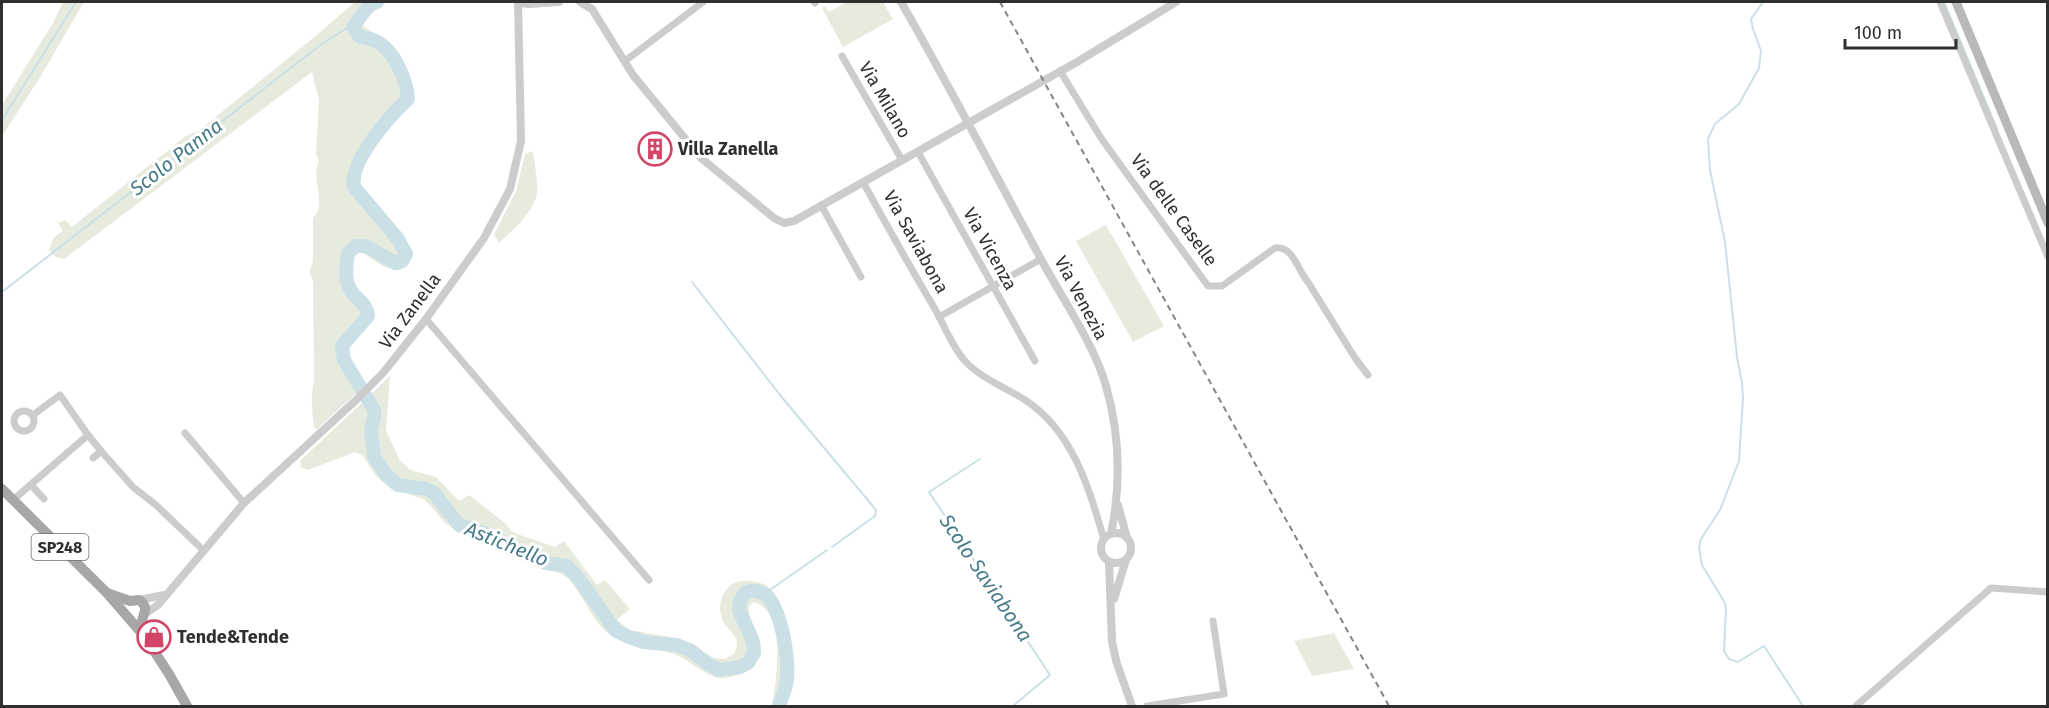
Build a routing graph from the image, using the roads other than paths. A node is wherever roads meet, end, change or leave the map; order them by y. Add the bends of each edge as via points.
1 (517, 2) edge
2 (559, 2) edge
3 (580, 2) edge
4 (703, 2) edge
5 (902, 2) edge
6 (1176, 2) edge
7 (1940, 2) edge
8 (1956, 2) edge
9 (842, 56) dead end
10 (625, 61) junction
11 (1060, 70) junction
12 (970, 123) junction
13 (918, 152) junction
14 (902, 160) junction
15 (863, 182) junction
16 (821, 205) junction
17 (2048, 223) edge
18 (2048, 257) edge
19 (1041, 259) junction
20 (861, 278) dead end
21 (994, 287) junction
22 (939, 317) junction
23 (426, 319) junction
24 (1035, 361) dead end
25 (1368, 375) dead end
26 (33, 415) dead end
27 (185, 433) dead end
28 (88, 435) junction
29 (101, 451) junction
30 (93, 458) dead end
31 (31, 485) junction
32 (2, 489) edge
33 (44, 499) dead end
34 (13, 500) junction
35 (1118, 502) junction
36 (244, 503) junction
37 (1107, 537) junction
38 (1128, 538) junction
39 (203, 550) junction
40 (1126, 560) junction
41 (1110, 562) junction
42 (649, 580) dead end
43 (167, 592) junction
44 (2048, 592) edge
45 (107, 593) junction
46 (135, 600) junction
47 (1112, 606) junction
48 (144, 616) junction
49 (127, 617) junction
50 (1213, 621) dead end
51 (145, 637) junction
52 (182, 703) edge
53 (1132, 706) edge
54 (1147, 706) edge
55 (1856, 706) edge

1 - 2 street
1 - 23 street, Via Zanella via 521,141 510,189 498,216 467,264
3 - 10 street, Via Saviabona via 592,9
4 - 10 street
5 - 12 street, Via Venezia
6 - 11 street
7 - 18 street
8 - 17 main road
9 - 14 street, Via Milano
10 - 16 street, Via Saviabona via 701,158 774,219 784,223
11 - 12 street
11 - 25 street, Via delle Caselle via 1101,138 1209,286 1222,286 1275,248 1288,250
12 - 13 street
12 - 19 street, Via Venezia
13 - 14 street
13 - 21 street, Via Vicenza
14 - 15 street
15 - 16 street, Via Saviabona
15 - 22 street, Via Saviabona
16 - 20 street
19 - 21 street
19 - 35 street, Via Venezia via 1106,384 1115,424
21 - 22 street
21 - 24 street, Via Vicenza
22 - 37 street, Via Saviabona via 964,360 1045,415 1061,433
23 - 36 street, Via Zanella via 378,378
23 - 42 street
26 - 28 street via 60,395
27 - 36 street
28 - 29 street
28 - 31 street
29 - 30 street
29 - 39 street via 133,487
31 - 33 street
31 - 34 street
32 - 34 main road, SP248
34 - 45 main road, SP248
35 - 37 street, Via Venezia
35 - 38 street, Via Venezia
36 - 39 street, Via Zanella
37 - 38 street via 1120,534
37 - 41 street, Via Saviabona via 1101,549
38 - 40 street via 1131,552
39 - 43 street, Via Zanella
40 - 41 street
40 - 47 street
41 - 47 street
43 - 46 street
43 - 48 street, Via Zanella
44 - 55 street via 1991,588
45 - 46 main road, SP248
45 - 49 main road, SP248
46 - 48 main road, SP248 via 146,607
46 - 49 main road via 124,608
47 - 53 street via 1112,642
48 - 49 main road via 136,621
48 - 51 main road, SP248
49 - 51 main road, SP248
50 - 54 street via 1224,694
51 - 52 main road, SP248

